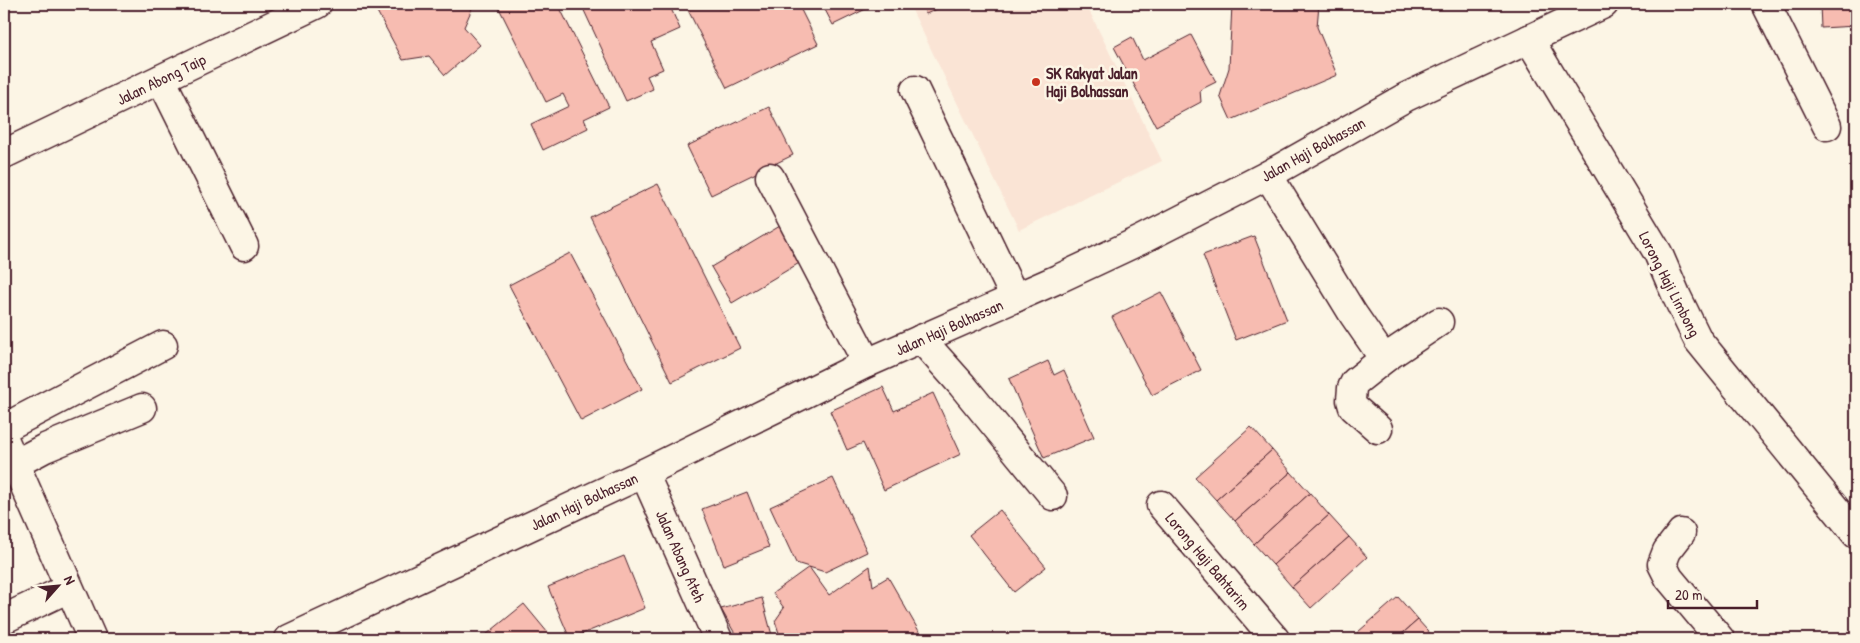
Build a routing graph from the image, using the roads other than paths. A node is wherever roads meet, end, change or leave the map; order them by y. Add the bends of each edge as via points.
1 (317, 4) edge
2 (1604, 4) edge
3 (1766, 4) edge
4 (1528, 38) junction
5 (161, 79) junction
6 (915, 90) dead end
7 (1827, 126) dead end
8 (4, 154) edge
9 (1268, 175) junction
10 (770, 177) dead end
11 (244, 246) dead end
12 (1015, 298) junction
13 (1439, 322) dead end
14 (921, 339) junction
15 (163, 345) dead end
16 (1384, 359) junction
17 (867, 363) junction
18 (142, 408) dead end
19 (4, 428) edge
20 (1378, 429) dead end
21 (4, 439) edge
22 (15, 464) junction
23 (644, 473) junction
24 (1053, 496) dead end
25 (1161, 505) dead end
26 (1681, 533) dead end
27 (1856, 534) edge
28 (68, 588) junction
29 (4, 619) edge
30 (92, 639) edge
31 (289, 639) edge
32 (718, 639) edge
33 (1274, 639) edge
34 (1720, 639) edge

1 - 5 street, Jalan Abong Taip
2 - 4 street, Jalan Haji Bolhassan
3 - 7 street
4 - 9 street, Jalan Haji Bolhassan via 1406,97
4 - 27 street, Lorong Haji Limbong via 1658,252 1698,340
5 - 8 street, Jalan Abong Taip
5 - 11 street
6 - 12 street
9 - 12 street, Jalan Haji Bolhassan via 1141,240
9 - 16 street
10 - 17 street
12 - 14 street, Jalan Haji Bolhassan
13 - 16 street
14 - 17 street, Jalan Haji Bolhassan
14 - 24 street
15 - 19 street
16 - 20 street via 1356,382 1350,393 1353,407
17 - 23 street, Jalan Haji Bolhassan
18 - 22 street via 45,448
21 - 22 street
22 - 28 street
23 - 31 street, Jalan Haji Bolhassan
23 - 32 street, Jalan Abang Ateh
25 - 33 street, Lorong Haji Bahtarim
26 - 34 street via 1667,551 1662,564 1669,578
28 - 29 street
28 - 30 street

